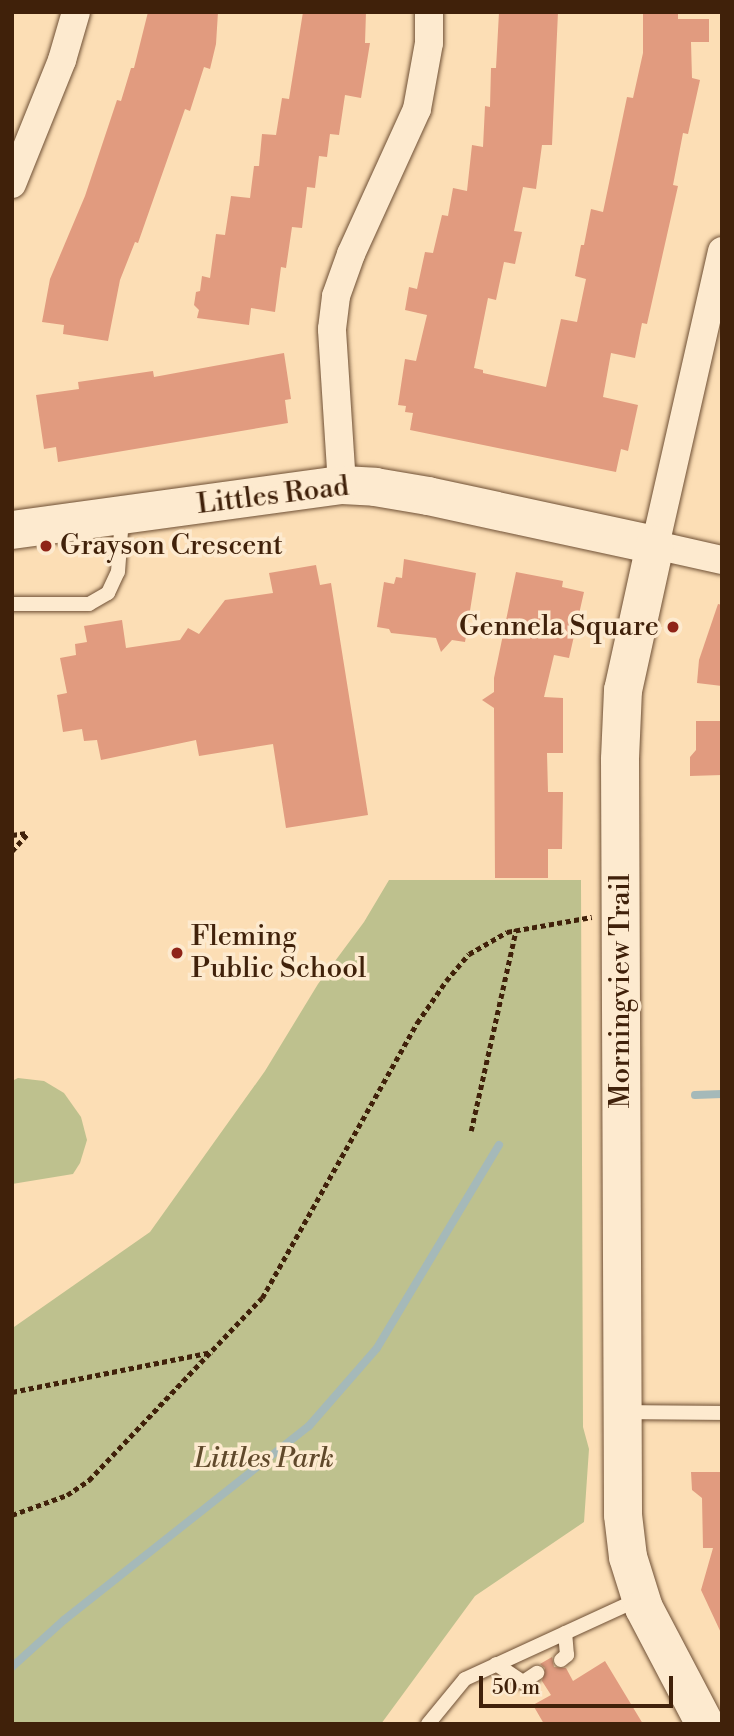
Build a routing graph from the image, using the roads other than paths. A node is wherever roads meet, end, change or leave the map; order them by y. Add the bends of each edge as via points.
1 (76, 12) edge
2 (429, 12) edge
3 (12, 184) edge
4 (722, 251) edge
5 (342, 485) junction
6 (122, 516) junction
7 (12, 530) edge
8 (655, 545) junction
9 (722, 560) edge
10 (12, 604) edge
11 (622, 1412) junction
12 (722, 1413) edge
13 (640, 1598) junction
14 (565, 1633) junction
15 (561, 1660) dead end
16 (496, 1664) junction
17 (537, 1673) dead end
18 (428, 1724) edge
19 (705, 1724) edge

1 - 3 street via 62,60
2 - 5 street via 429,43 417,109 336,296 332,329
4 - 8 street, Morningview Trail
5 - 6 street, Littles Road
5 - 8 street, Littles Road via 428,496
6 - 7 street, Littles Road
6 - 10 lane via 118,572 108,593 89,604
8 - 9 street
8 - 11 street, Morningview Trail via 623,690 620,760
11 - 12 lane
11 - 13 street, Morningview Trail via 623,1523
13 - 14 lane
13 - 19 street, Morningview Trail
14 - 15 lane via 567,1655
14 - 16 lane
16 - 17 lane via 523,1682
16 - 18 lane via 465,1679

